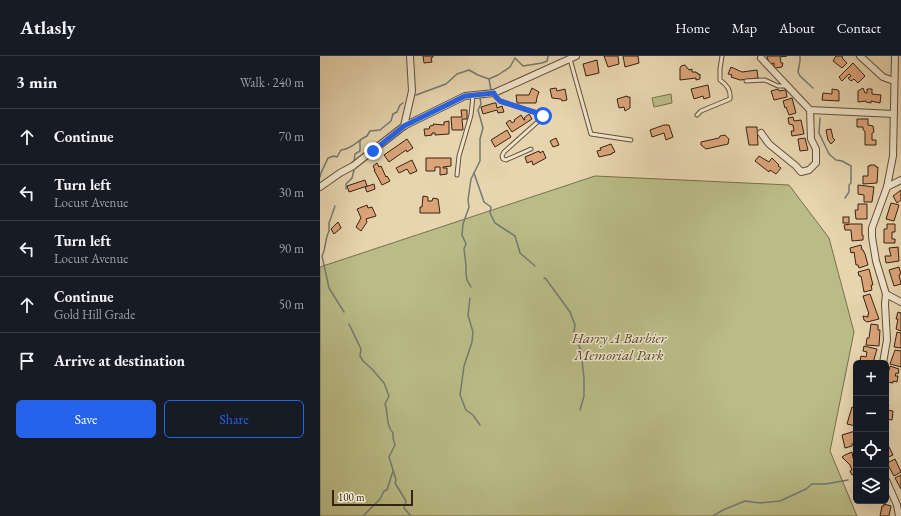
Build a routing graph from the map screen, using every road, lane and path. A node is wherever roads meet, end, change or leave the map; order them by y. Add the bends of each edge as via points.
1 (410, 56) edge
2 (722, 56) edge
3 (860, 56) edge
4 (895, 56) edge
5 (573, 57) edge
6 (760, 57) edge
7 (746, 81) dead end
8 (894, 81) junction
9 (787, 86) junction
10 (494, 93) junction
11 (473, 94) junction
12 (810, 110) junction
13 (894, 114) junction
14 (697, 115) dead end
15 (404, 126) junction
16 (761, 133) dead end
17 (631, 140) dead end
18 (531, 149) dead end
19 (456, 174) dead end
20 (901, 180) edge
21 (320, 187) edge
22 (886, 188) junction
23 (886, 294) junction
24 (901, 294) edge
25 (899, 301) edge
26 (884, 360) edge
27 (889, 487) edge
28 (899, 516) edge

1 - 15 street via 412,91
2 - 14 lane via 720,80 728,85 730,99
3 - 8 street via 883,77
4 - 8 street
5 - 10 street
5 - 17 lane via 591,134
6 - 9 street
7 - 9 lane via 765,80 778,86
8 - 13 street
9 - 12 street
10 - 11 street
10 - 18 lane via 500,101 543,116 504,152 503,159
11 - 15 street
11 - 19 lane via 471,115 458,156
12 - 13 street
12 - 16 street via 811,139 816,149 816,163 809,170 801,172 769,144
13 - 22 street via 893,156
15 - 21 street via 353,166
20 - 22 street
22 - 23 street via 872,228 876,261
23 - 25 street
23 - 26 street via 887,340
24 - 25 street
27 - 28 street

